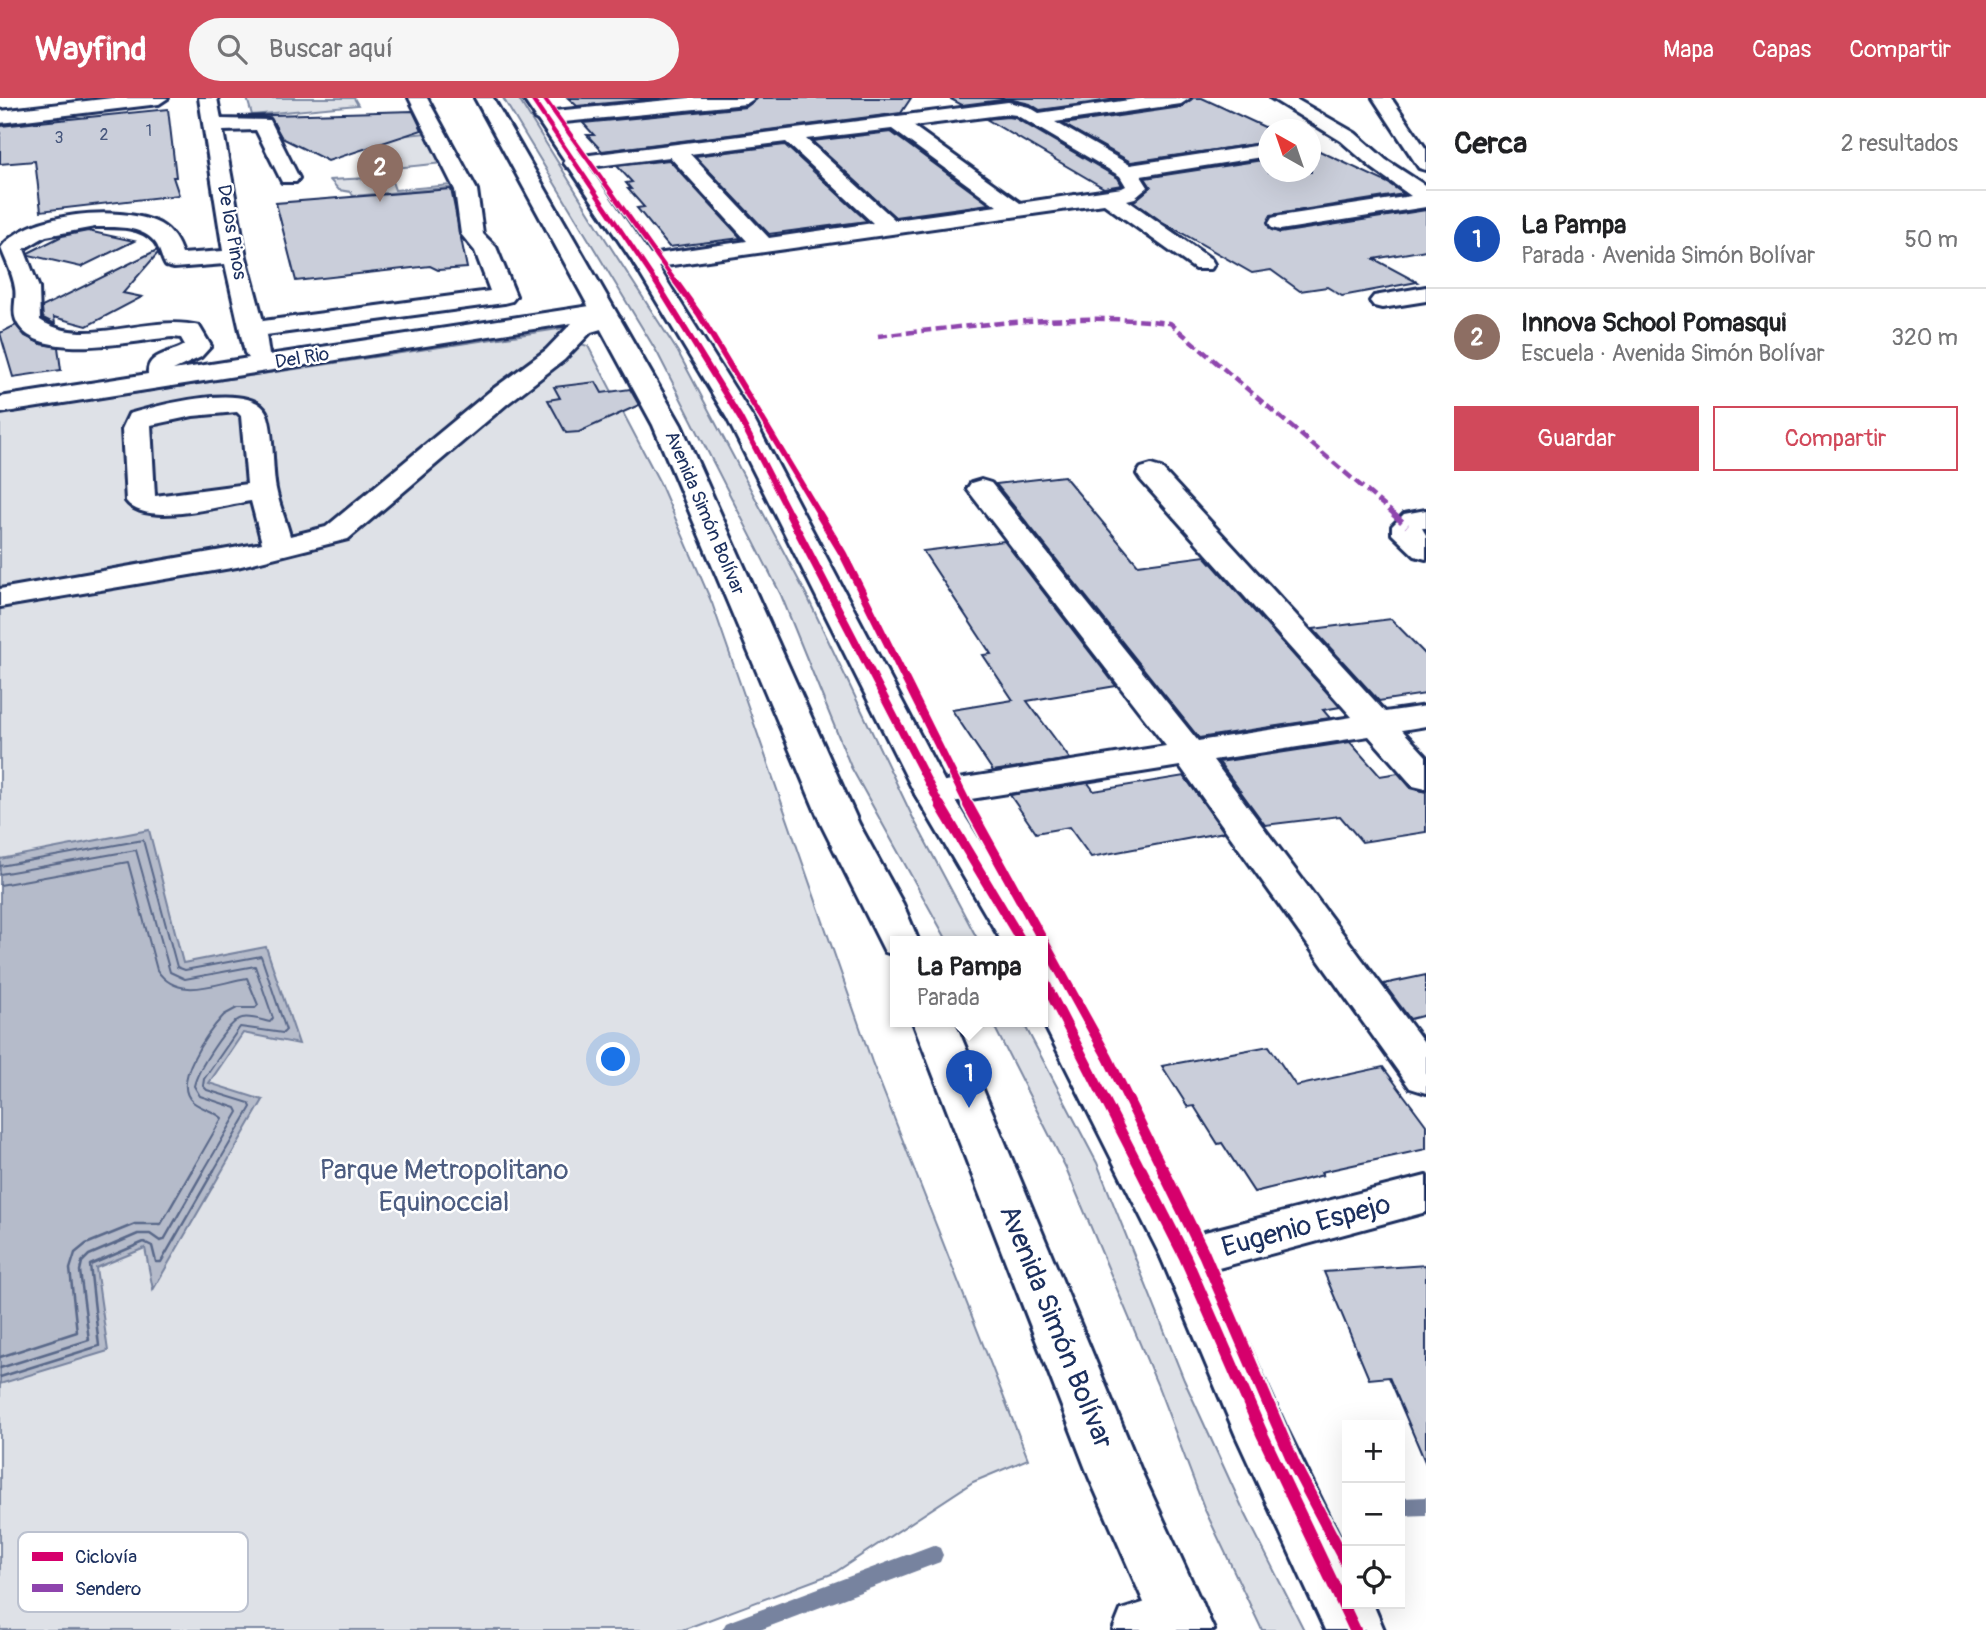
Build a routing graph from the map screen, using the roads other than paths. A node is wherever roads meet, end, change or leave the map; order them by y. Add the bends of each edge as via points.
1 (18, 98) edge
2 (159, 98) edge
3 (208, 98) edge
4 (418, 98) edge
5 (484, 98) edge
6 (746, 98) edge
7 (1181, 98) edge
8 (1280, 98) edge
9 (1382, 98) edge
10 (0, 100) edge
11 (695, 101) edge
12 (538, 108) edge
13 (0, 117) edge
14 (1038, 119) junction
15 (898, 124) junction
16 (212, 125) junction
17 (792, 137) junction
18 (1348, 137) junction
19 (1323, 141) dead end
20 (677, 152) junction
21 (1258, 152) edge
22 (574, 163) junction
23 (1379, 164) junction
24 (1426, 164) edge
25 (1127, 172) junction
26 (1426, 172) edge
27 (289, 178) dead end
28 (1107, 196) junction
29 (1426, 199) edge
30 (1015, 209) junction
31 (1280, 223) dead end
32 (890, 227) junction
33 (763, 245) junction
34 (235, 257) junction
35 (645, 262) junction
36 (1203, 264) dead end
37 (1426, 294) edge
38 (1382, 301) dead end
39 (607, 315) junction
40 (252, 330) junction
41 (262, 364) junction
42 (161, 380) junction
43 (0, 405) edge
44 (1150, 474) dead end
45 (981, 489) dead end
46 (262, 490) junction
47 (1426, 519) edge
48 (279, 548) junction
49 (1426, 550) edge
50 (0, 598) edge
51 (1426, 716) edge
52 (1376, 724) junction
53 (1190, 754) junction
54 (1426, 778) edge
55 (933, 794) junction
56 (896, 936) edge
57 (1018, 936) edge
58 (1048, 989) edge
59 (936, 1027) edge
60 (1426, 1077) edge
61 (1426, 1194) edge
62 (1185, 1257) junction
63 (1169, 1626) edge
64 (1355, 1630) edge

1 - 10 main road
2 - 13 main road
3 - 16 main road, De los Pinos
4 - 40 main road via 466,190 472,234 485,247 504,296
5 - 39 main road, Avenida Simón Bolívar
6 - 11 main road
7 - 14 main road
8 - 18 main road
9 - 24 main road
11 - 12 main road
12 - 22 main road
14 - 15 main road via 1007,108
14 - 25 main road
15 - 17 main road
15 - 30 main road
16 - 27 main road via 263,124
16 - 34 main road, De los Pinos
17 - 20 main road
17 - 32 main road
18 - 19 main road
18 - 23 main road
20 - 22 main road
20 - 33 main road
21 - 25 main road
22 - 35 main road
23 - 26 main road via 1393,170
23 - 29 main road
25 - 28 main road via 1138,187 1135,191
28 - 30 main road
28 - 36 main road
29 - 31 main road
30 - 32 main road
32 - 33 main road
33 - 35 main road
34 - 40 main road, De los Pinos
34 - 42 main road via 174,261 164,237 150,227 125,221 46,228 12,248 28,294 26,314 31,325 44,333 99,339 160,330 190,331 198,346 160,365
35 - 55 main road via 740,418
37 - 38 main road
39 - 41 main road, Del Rio
39 - 48 main road via 582,327 555,355 337,533
39 - 56 main road, Avenida Simón Bolívar via 667,425 840,824
40 - 41 main road, De los Pinos
41 - 42 main road, Del Rio
42 - 43 main road, Del Rio
44 - 52 main road
45 - 53 main road
46 - 46 main road via 254,414 246,406 155,413 139,420 135,429 141,501 169,505
46 - 48 main road
47 - 49 main road via 1414,520 1407,534
48 - 50 main road
51 - 52 main road
52 - 53 main road
52 - 54 main road
53 - 55 main road
53 - 60 main road
55 - 57 main road
58 - 62 main road
59 - 63 main road, Avenida Simón Bolívar via 1115,1477
61 - 62 main road, Eugenio Espejo
62 - 64 main road

